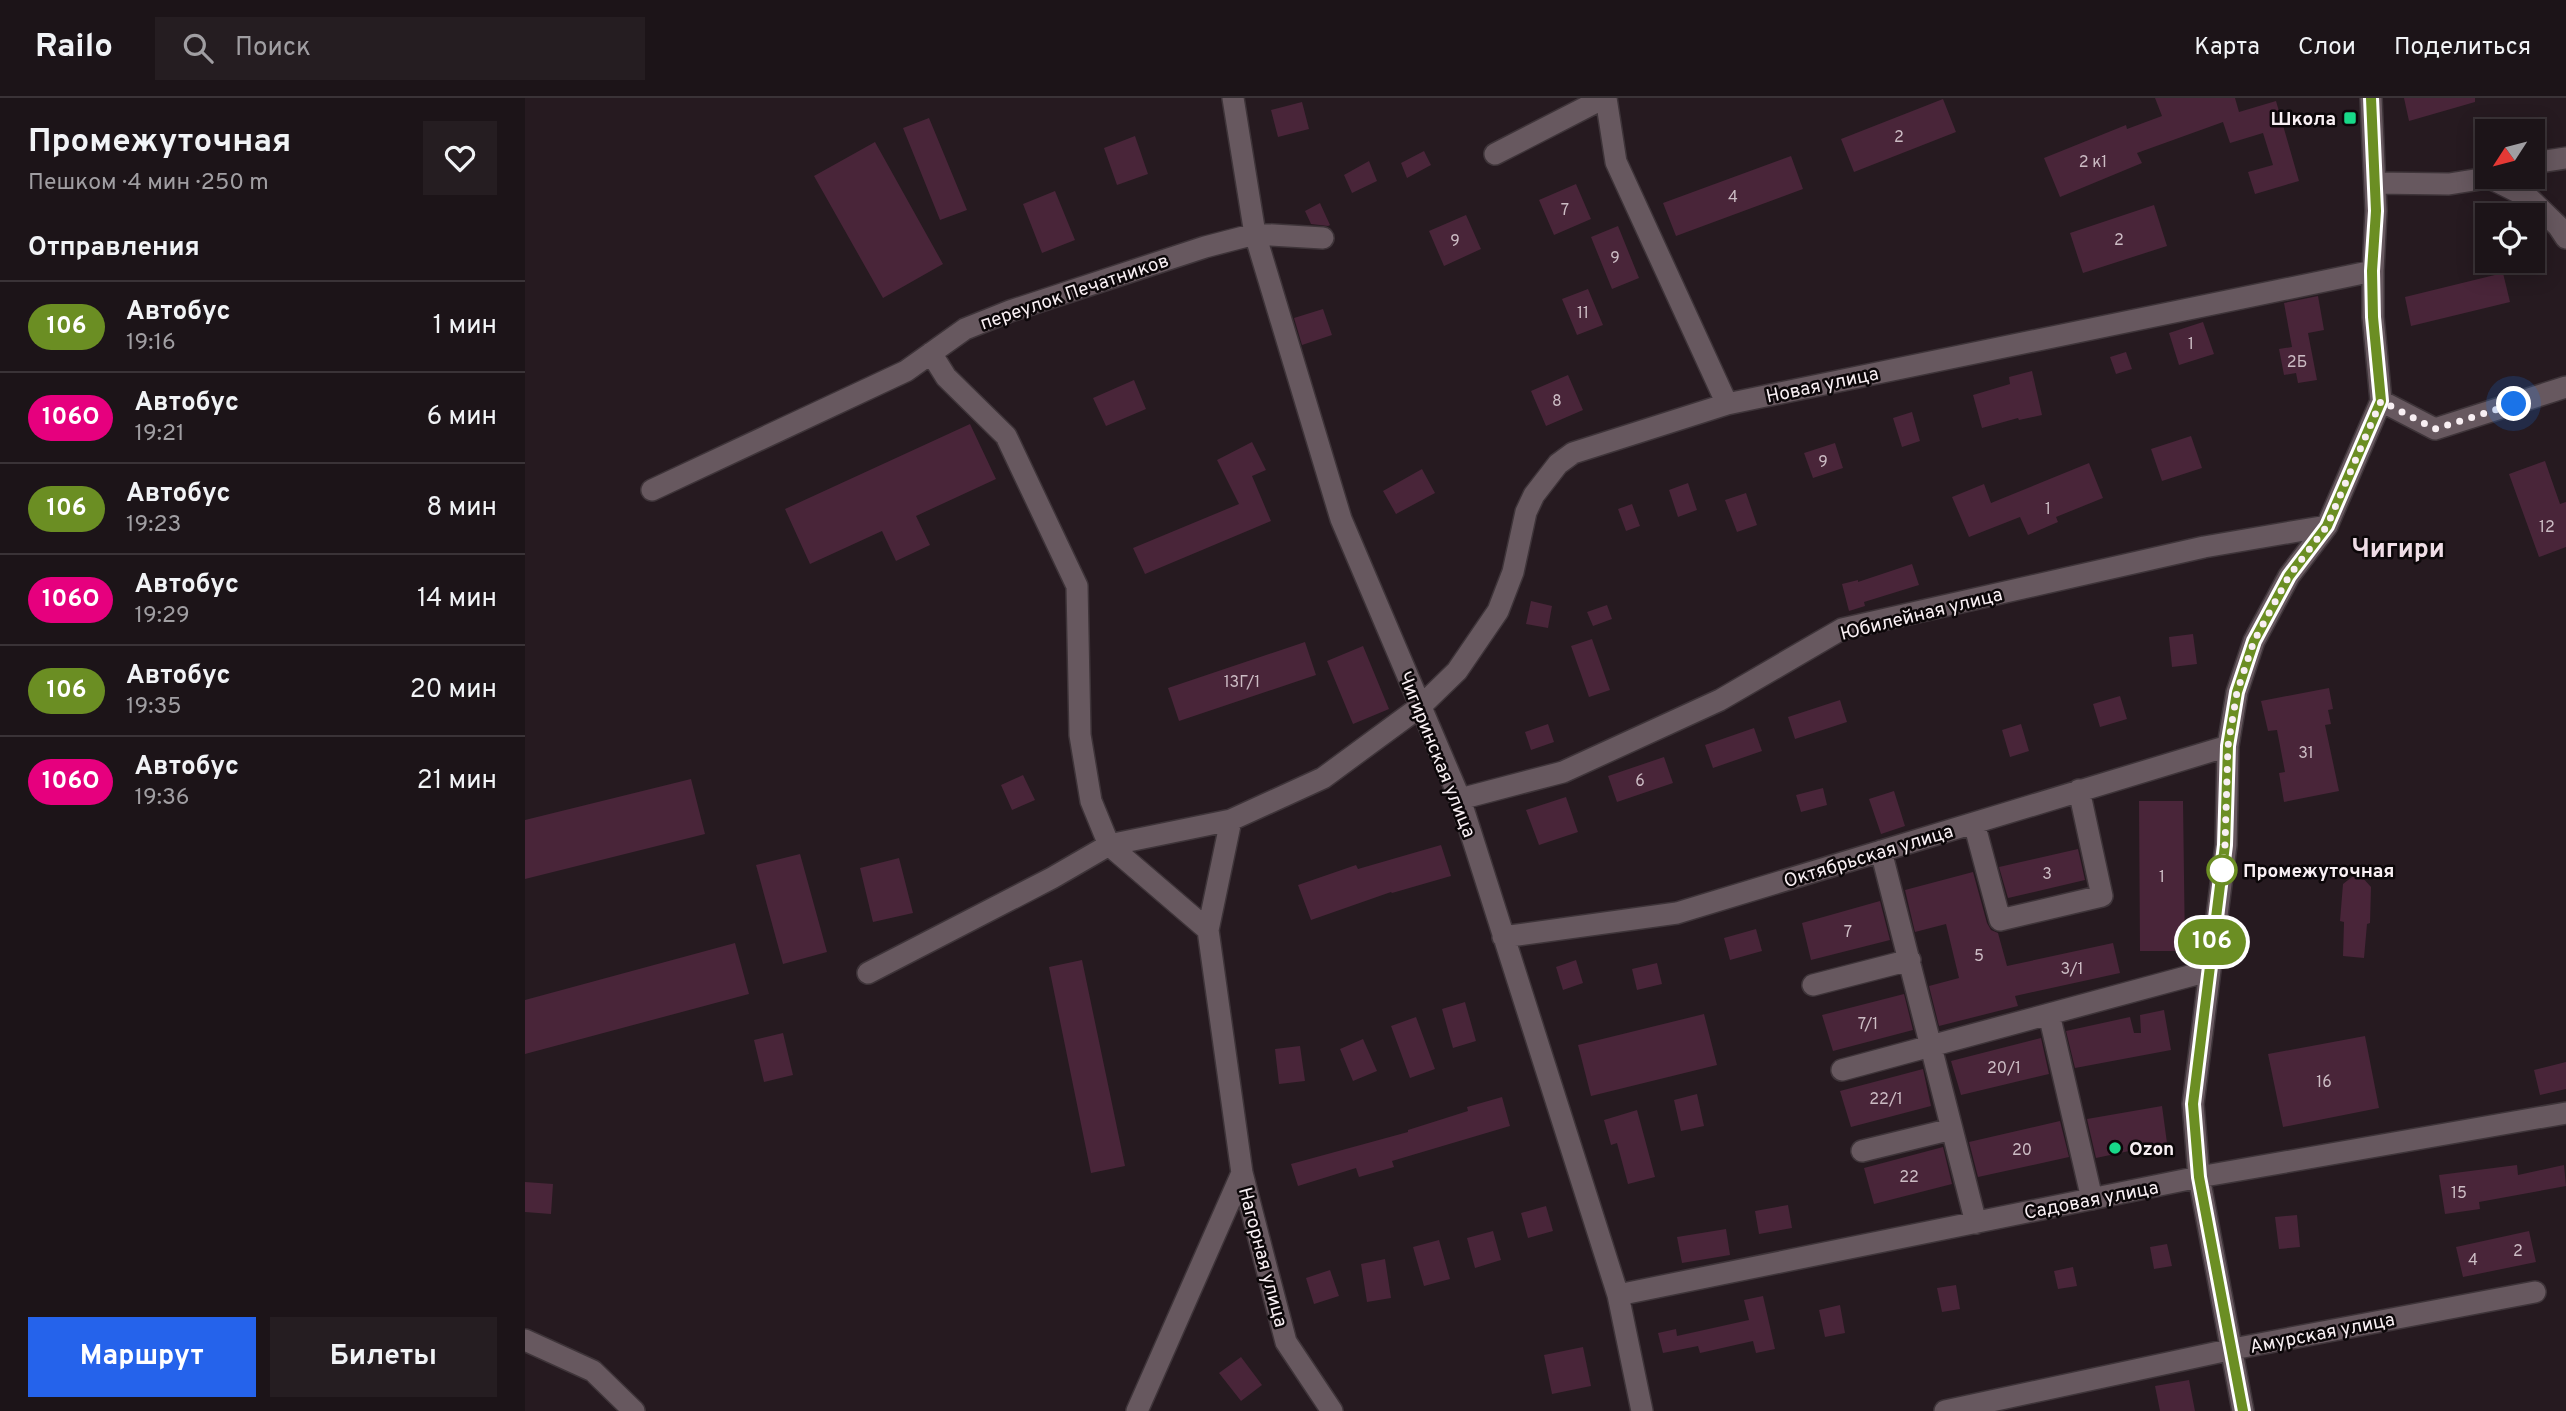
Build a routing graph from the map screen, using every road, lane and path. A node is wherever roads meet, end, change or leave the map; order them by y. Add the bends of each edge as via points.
1 (1233, 98) edge
2 (1605, 98) edge
3 (2371, 98) edge
4 (1495, 154) dead end
5 (2566, 158) edge
6 (2545, 161) edge
7 (2475, 180) edge
8 (2375, 183) junction
9 (2513, 189) edge
10 (1255, 234) junction
11 (1323, 238) dead end
12 (2566, 238) edge
13 (2372, 271) junction
14 (931, 352) junction
15 (2566, 387) edge
16 (2381, 401) junction
17 (1727, 404) junction
18 (652, 490) dead end
19 (2327, 526) junction
20 (1421, 706) junction
21 (2228, 746) junction
22 (2079, 790) junction
23 (1461, 799) junction
24 (1231, 820) junction
25 (1974, 823) junction
26 (1108, 845) junction
27 (1881, 850) junction
28 (1208, 930) junction
29 (1503, 937) junction
30 (1910, 960) junction
31 (2209, 971) junction
32 (868, 973) dead end
33 (1813, 985) dead end
34 (2049, 1014) junction
35 (1931, 1046) junction
36 (1842, 1070) dead end
37 (2566, 1113) edge
38 (1952, 1129) junction
39 (1862, 1151) dead end
40 (1242, 1173) junction
41 (2199, 1177) junction
42 (2092, 1199) junction
43 (1976, 1223) junction
44 (2535, 1292) dead end
45 (1618, 1296) junction
46 (525, 1340) edge
47 (2233, 1349) junction
48 (634, 1411) edge
49 (1137, 1411) edge
50 (1332, 1411) edge
51 (1642, 1411) edge
52 (1945, 1411) edge
53 (2243, 1411) edge

1 - 10 street, Чигиринская улица
2 - 4 street
2 - 17 street via 1616,162
3 - 8 street
5 - 6 street
7 - 8 street
8 - 13 street
9 - 12 street via 2528,197
10 - 11 street, переулок Печатников
10 - 14 street, переулок Печатников via 1010,311 965,329
10 - 20 street, Чигиринская улица via 1341,519
13 - 16 street
13 - 17 street, Новая улица
14 - 18 street, переулок Печатников via 906,371
14 - 26 street via 946,377 1006,436 1077,586 1080,735 1091,801
15 - 16 street via 2435,429
16 - 19 street
17 - 20 street, Новая улица via 1565,457 1534,495 1498,611 1457,671
19 - 21 street via 2289,576 2254,641 2237,692
19 - 23 street, Юбилейная улица via 2204,547 1842,629 1720,700 1563,772
20 - 23 street, Чигиринская улица
20 - 24 street, Новая улица via 1323,778
21 - 22 street, Октябрьская улица
21 - 31 street via 2225,845
22 - 25 street, Октябрьская улица
22 - 25 street via 2102,896 2000,920
23 - 29 street, Чигиринская улица
24 - 26 street, Новая улица
24 - 28 street, Нагорная улица
25 - 27 street, Октябрьская улица
26 - 28 street
26 - 32 street, Новая улица
27 - 29 street, Октябрьская улица via 1677,913
27 - 30 street
28 - 40 street, Нагорная улица
29 - 45 street, Чигиринская улица
30 - 33 street
30 - 35 street
31 - 34 street
31 - 41 street via 2193,1104
34 - 35 street
34 - 42 street
35 - 36 street
35 - 38 street
37 - 41 street, Садовая улица
38 - 39 street
38 - 43 street
40 - 49 street
40 - 50 street, Нагорная улица via 1286,1342
41 - 42 street, Садовая улица
41 - 47 street
42 - 43 street, Садовая улица
43 - 45 street, Садовая улица
44 - 47 street, Амурская улица
45 - 51 street, Чигиринская улица
46 - 48 street via 593,1371
47 - 52 street, Амурская улица
47 - 53 street

